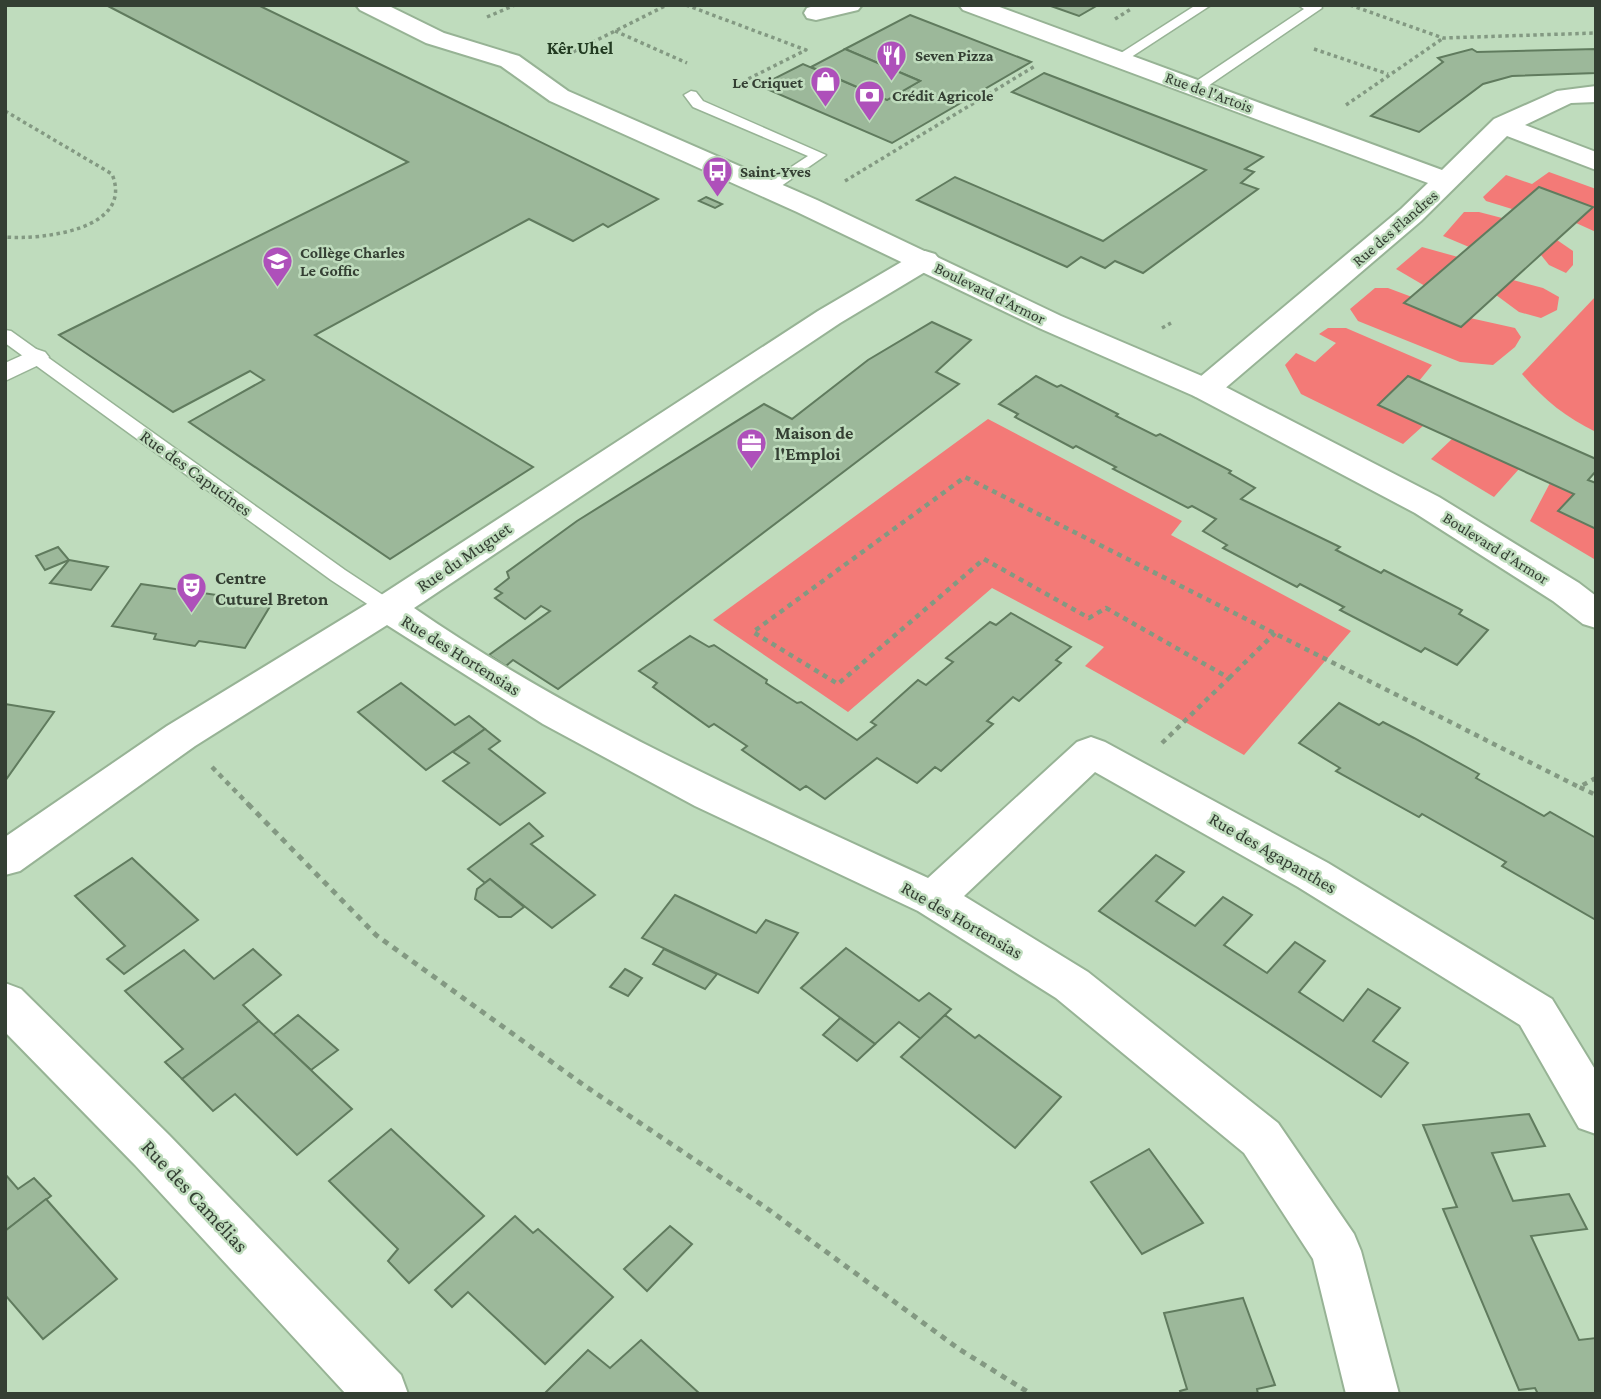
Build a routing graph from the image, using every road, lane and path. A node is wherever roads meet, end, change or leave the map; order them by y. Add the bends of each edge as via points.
1 (368, 5) edge
2 (667, 5) edge
3 (686, 5) edge
4 (850, 5) edge
5 (971, 5) edge
6 (1205, 5) edge
7 (1304, 5) edge
8 (1350, 5) edge
9 (816, 12) dead end
10 (615, 31) junction
11 (1596, 33) edge
12 (1276, 36) junction
13 (1443, 38) junction
14 (1070, 44) junction
15 (1117, 60) junction
16 (687, 63) dead end
17 (524, 72) junction
18 (1389, 74) junction
19 (730, 81) dead end
20 (1197, 87) junction
21 (1596, 94) edge
22 (691, 95) dead end
23 (5, 111) edge
24 (1503, 125) junction
25 (1312, 129) junction
26 (1596, 162) edge
27 (1447, 181) junction
28 (769, 188) junction
29 (807, 206) junction
30 (5, 237) edge
31 (925, 260) junction
32 (5, 335) edge
33 (36, 357) junction
34 (5, 373) edge
35 (1205, 389) junction
36 (388, 608) junction
37 (1596, 615) edge
38 (1275, 634) junction
39 (1229, 678) junction
40 (181, 736) junction
41 (1130, 774) junction
42 (1596, 778) edge
43 (1579, 787) junction
44 (1596, 795) edge
45 (5, 859) edge
46 (933, 899) junction
47 (5, 1002) edge
48 (1596, 1113) edge
49 (382, 1394) edge
50 (1031, 1394) edge
51 (1373, 1394) edge

1 - 17 street, Boulevard d'Armor via 435,38 510,61
2 - 10 path
3 - 19 path via 806,50 739,85
4 - 9 street
5 - 14 street, Rue de l'Artois
6 - 15 lane
7 - 12 lane via 1315,8
8 - 13 path
10 - 16 path
10 - 17 path
11 - 13 path
12 - 18 path
12 - 20 lane
13 - 18 path
14 - 15 street, Rue de l'Artois
14 - 29 path
15 - 20 street, Rue de l'Artois
17 - 28 street, Boulevard d'Armor via 571,102
18 - 25 path
20 - 25 street, Rue de l'Artois
21 - 24 street, Rue des Flandres via 1566,96
22 - 28 lane via 698,104 819,155
23 - 30 path via 112,174 118,183 110,209 77,229 44,237
24 - 26 street
24 - 27 street, Rue des Flandres
25 - 27 street, Rue de l'Artois
27 - 35 street, Rue des Flandres
28 - 29 street, Boulevard d'Armor
29 - 31 street, Boulevard d'Armor
31 - 35 street, Boulevard d'Armor via 1050,322
31 - 36 street, Rue du Muguet via 829,317
32 - 33 lane, Rue des Capucines
33 - 34 street
33 - 36 lane, Rue des Capucines
35 - 37 street, Boulevard d'Armor via 1427,505
36 - 40 street, Rue du Muguet
36 - 46 street, Rue des Hortensias via 557,714 709,795
38 - 39 path
38 - 39 path via 965,477 753,632 838,684 984,559 1089,618 1106,608
38 - 43 path
39 - 41 path
40 - 45 street, Rue du Muguet
40 - 50 path via 376,935 584,1086 765,1206 959,1349
41 - 46 street, Rue des Agapanthes via 1091,752
41 - 48 street, Rue des Agapanthes via 1313,875 1536,1012
42 - 43 path
43 - 44 path
46 - 51 street, Rue des Hortensias via 1072,985 1261,1138 1336,1251
47 - 49 street, Rue des Camélias

